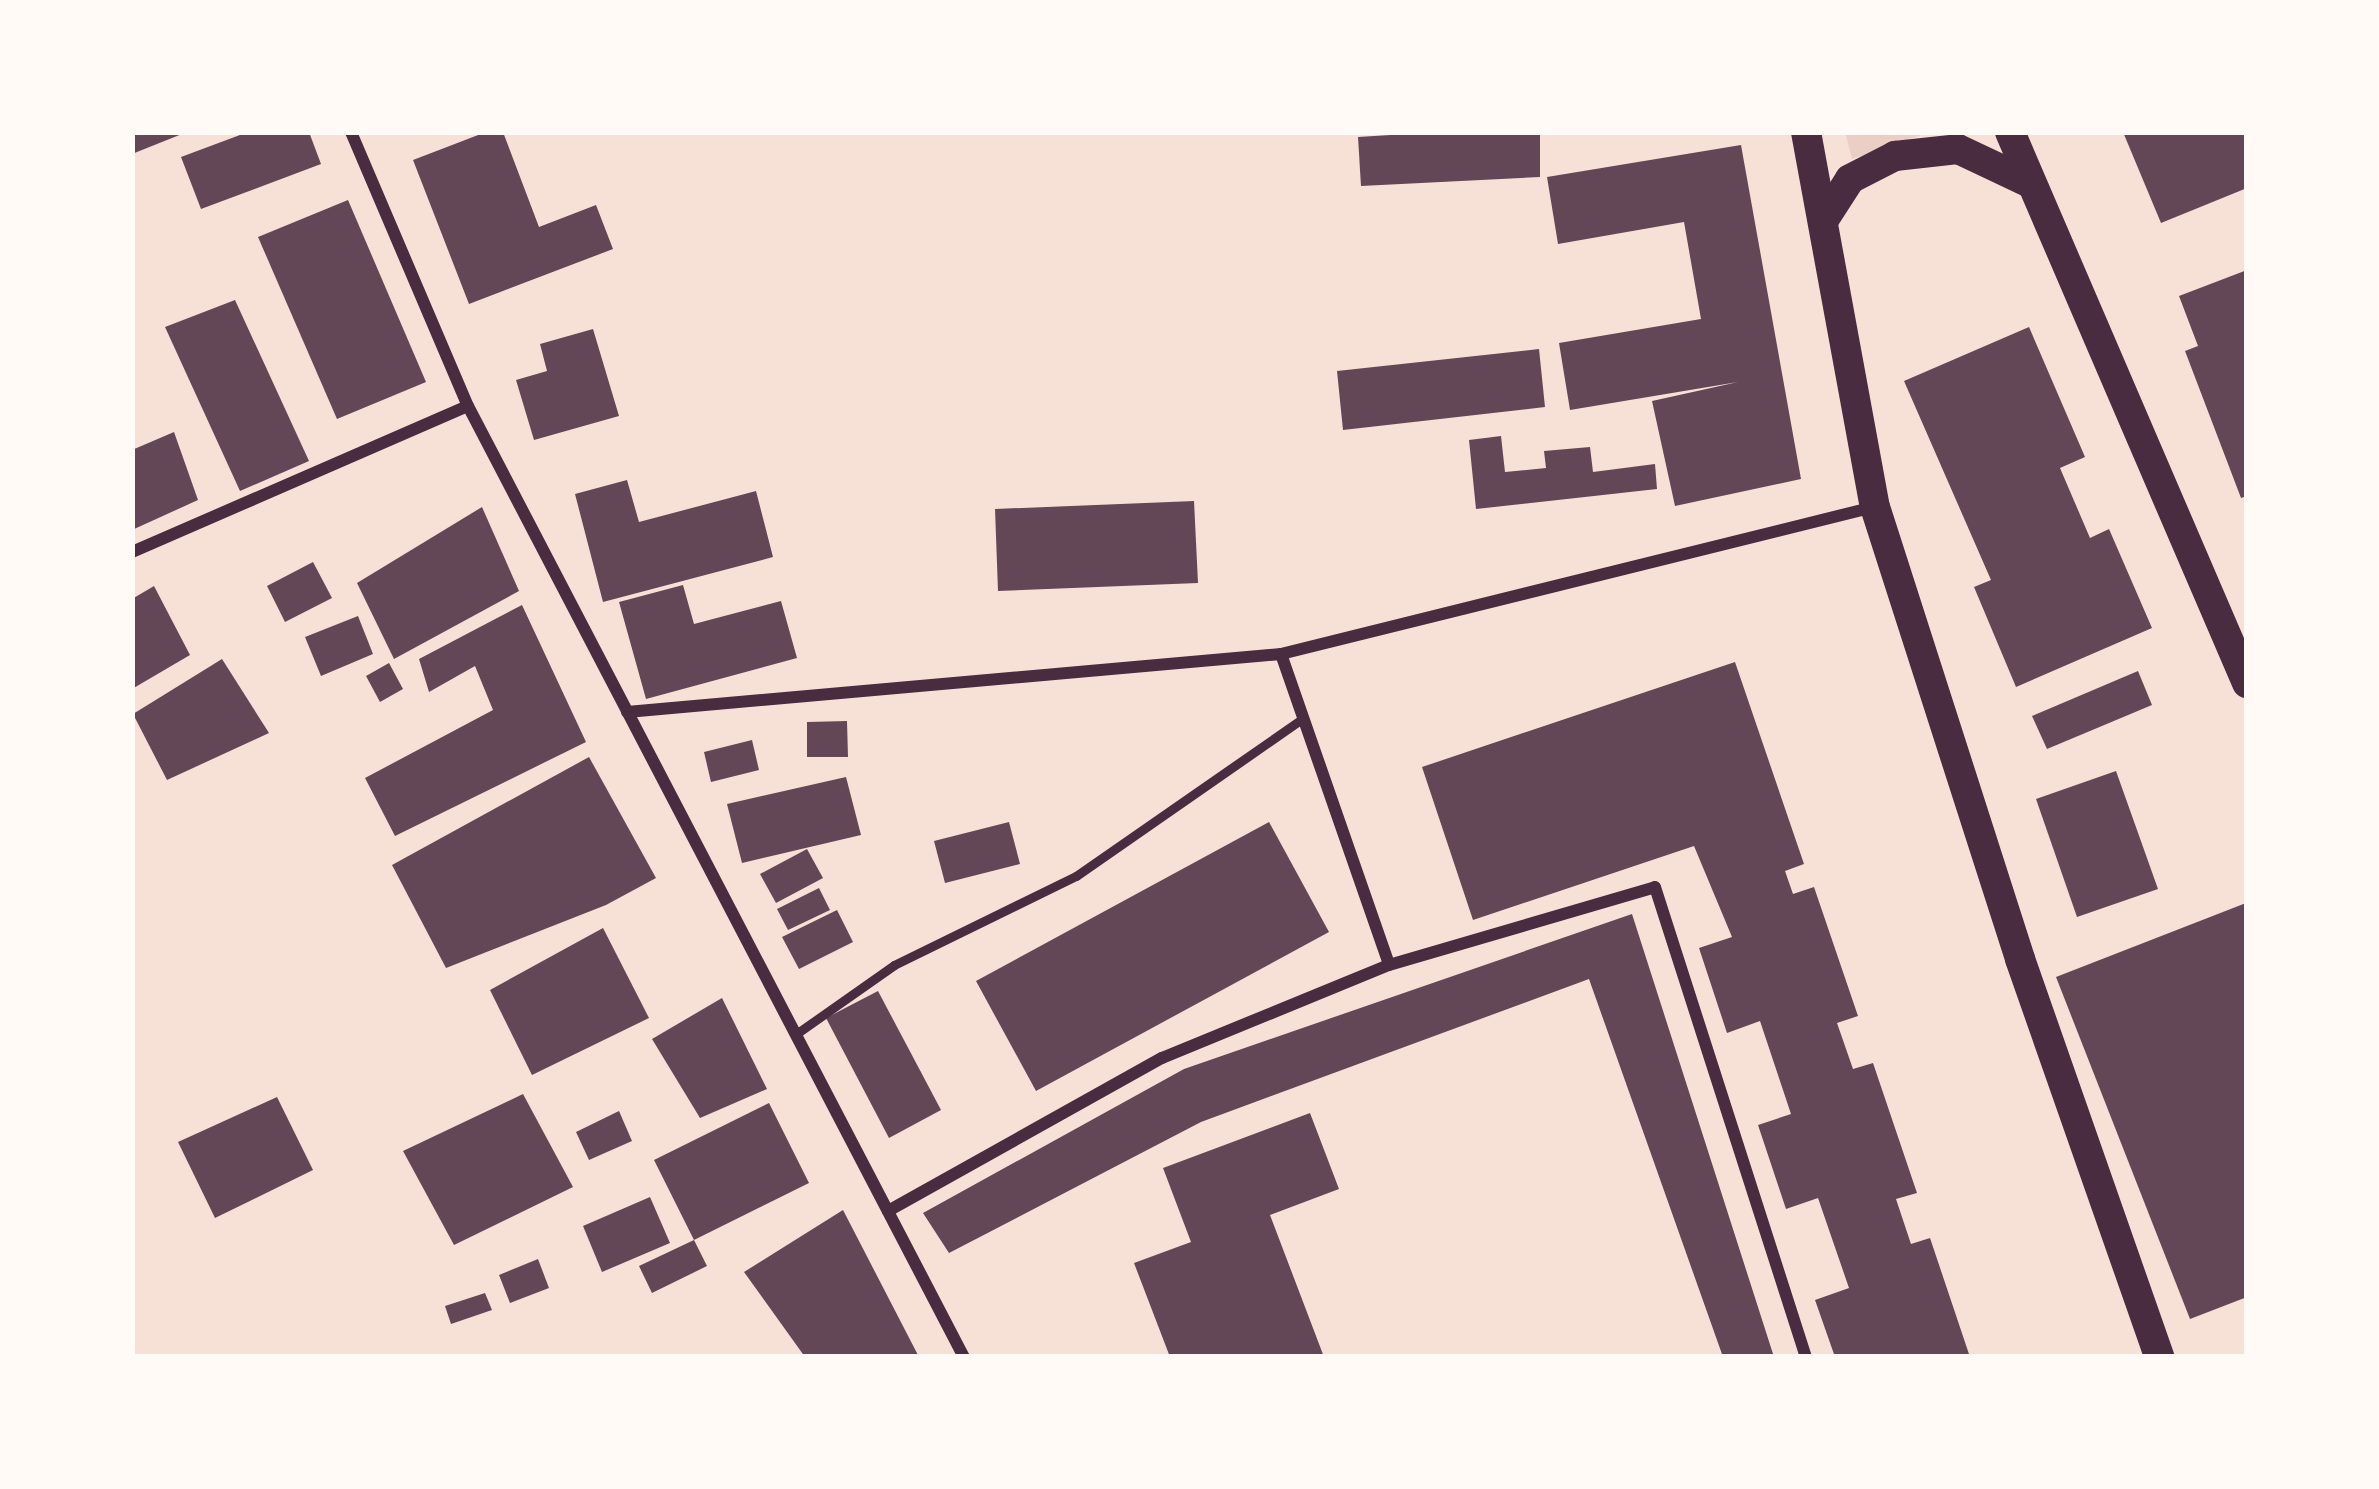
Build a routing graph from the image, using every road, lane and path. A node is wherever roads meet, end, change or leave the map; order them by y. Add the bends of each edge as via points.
1 (351, 132) edge
2 (1806, 132) edge
3 (2010, 132) edge
4 (2030, 183) junction
5 (1825, 218) junction
6 (468, 406) junction
7 (1875, 507) junction
8 (132, 552) edge
9 (1281, 654) junction
10 (2247, 683) edge
11 (628, 712) junction
12 (1304, 718) junction
13 (1389, 965) junction
14 (796, 1034) junction
15 (888, 1211) junction
16 (964, 1357) edge
17 (1806, 1357) edge
18 (2159, 1357) edge

1 - 6 street
2 - 5 main road
3 - 4 main road
4 - 5 main road via 1958,149 1895,155 1850,179
4 - 10 main road
5 - 7 main road
6 - 8 street
6 - 11 street
7 - 9 street
7 - 18 main road
9 - 11 street
9 - 12 street
11 - 14 street
12 - 13 street
12 - 14 lane via 1076,876 894,965
13 - 15 street via 1162,1058
13 - 17 street via 1655,887
14 - 15 street
15 - 16 street

